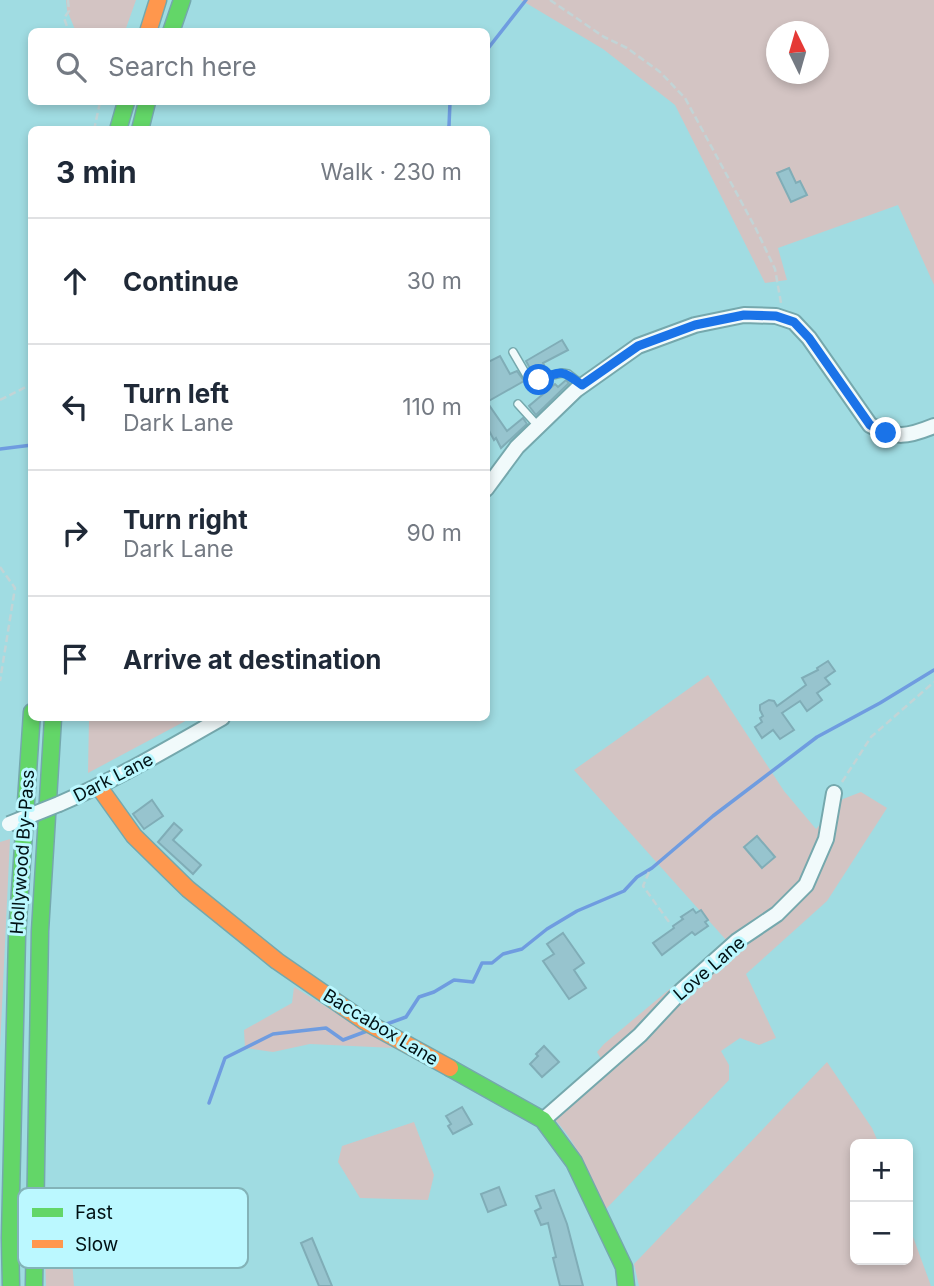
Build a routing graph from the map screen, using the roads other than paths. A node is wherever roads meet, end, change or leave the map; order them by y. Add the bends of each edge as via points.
1 (158, 0) edge
2 (182, 0) edge
3 (149, 28) edge
4 (172, 28) edge
5 (125, 105) edge
6 (146, 105) edge
7 (119, 126) edge
8 (141, 126) edge
9 (513, 352) dead end
10 (582, 385) junction
11 (518, 404) dead end
12 (538, 426) junction
13 (934, 426) edge
14 (490, 484) edge
15 (31, 721) edge
16 (53, 721) edge
17 (217, 721) edge
18 (99, 787) junction
19 (834, 793) road end
20 (5, 826) edge
21 (543, 1120) junction
22 (35, 1188) edge
23 (34, 1268) edge
24 (11, 1286) edge
25 (34, 1286) edge
26 (626, 1286) edge

1 - 3 main road
2 - 4 main road
5 - 7 main road
6 - 8 main road
9 - 10 lane via 532,380 562,373
10 - 12 street
10 - 13 street via 638,346 672,333 744,315 776,316 794,322 809,338 870,425 901,436
11 - 12 lane
12 - 14 street
15 - 24 main road, Hollywood By-Pass via 17,936
16 - 22 main road, Hollywood By-Pass via 40,930
17 - 18 street, Dark Lane
18 - 20 street, Dark Lane, bridge
18 - 21 main road, Baccabox Lane via 134,836 188,889 276,961 364,1021
19 - 21 street, Love Lane via 826,839 806,885 682,990 640,1035
21 - 26 main road, Baccabox Lane via 574,1162 624,1267
23 - 25 main road, Hollywood By-Pass

